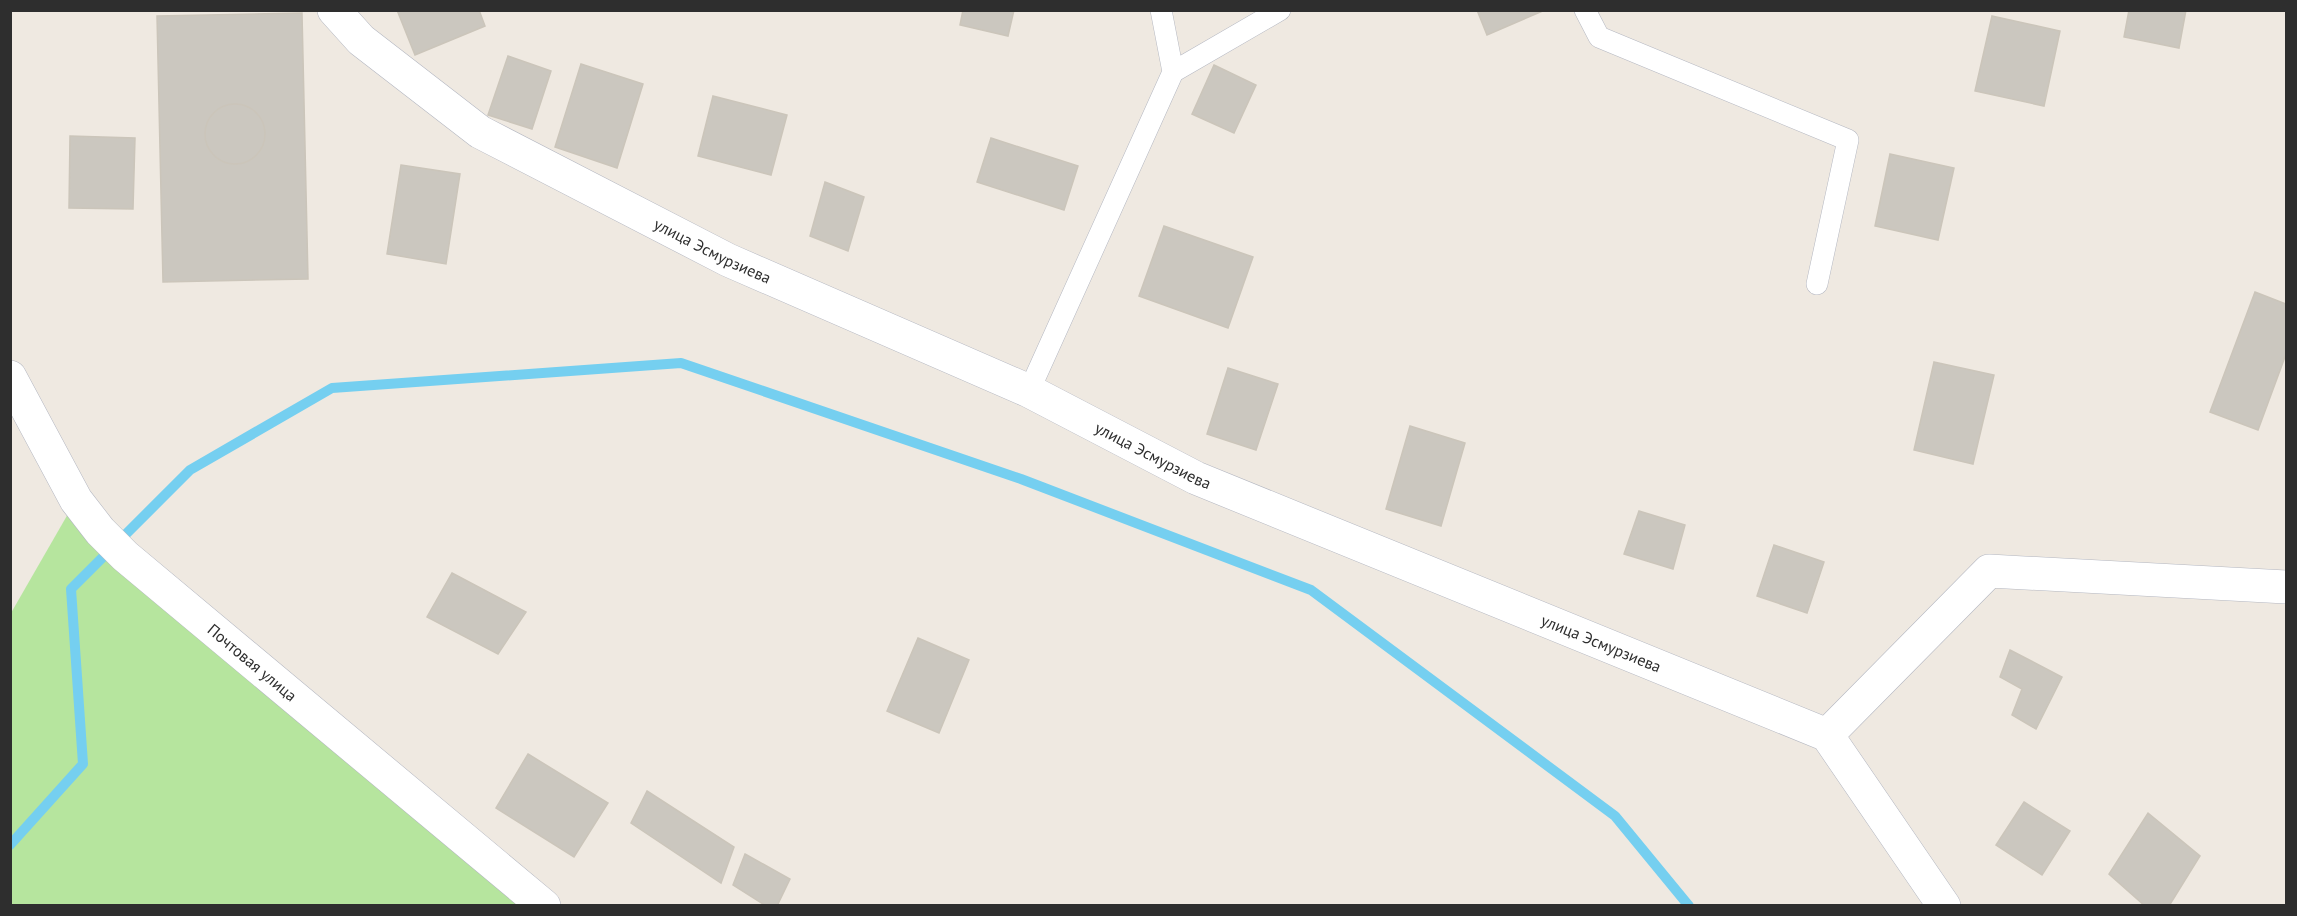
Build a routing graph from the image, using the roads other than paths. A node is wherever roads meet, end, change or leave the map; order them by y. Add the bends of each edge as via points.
1 (334, 10) edge
2 (1161, 10) edge
3 (1280, 10) edge
4 (1584, 10) edge
5 (1173, 72) junction
6 (1817, 284) dead end
7 (10, 377) edge
8 (1029, 392) junction
9 (2286, 587) edge
10 (1827, 735) junction
11 (544, 906) edge
12 (1944, 906) edge

1 - 8 street, улица Эсмурзиева via 361,40 480,132 729,260
2 - 5 lane
3 - 5 lane
4 - 6 lane via 1599,38 1848,141
5 - 8 lane
7 - 11 street, Почтовая улица via 76,500 124,556
8 - 10 street, улица Эсмурзиева via 1196,478
9 - 10 street via 1989,571
10 - 12 street

